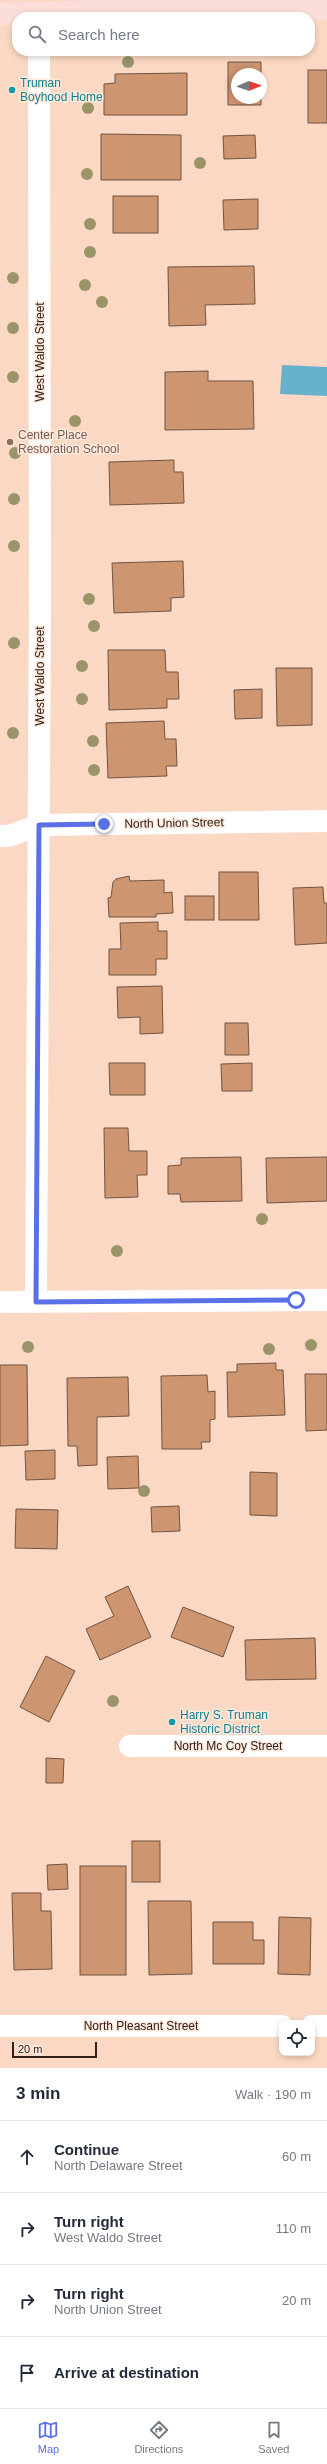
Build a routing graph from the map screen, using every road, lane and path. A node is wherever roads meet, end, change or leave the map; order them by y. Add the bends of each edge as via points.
1 (193, 4) edge
2 (327, 9) edge
3 (90, 12) edge
4 (0, 14) edge
5 (12, 15) edge
6 (39, 56) edge
7 (327, 820) edge
8 (39, 825) junction
9 (0, 836) edge
10 (327, 1300) edge
11 (0, 1302) edge
12 (36, 1302) junction
13 (130, 1746) dead end
14 (327, 1746) edge
15 (0, 2026) edge
16 (279, 2026) edge
17 (315, 2026) edge
18 (327, 2026) edge

1 - 2 main road
1 - 3 main road
4 - 5 main road
6 - 8 street, West Waldo Street
7 - 8 street, North Union Street
8 - 9 street, North Union Street via 9,836
8 - 12 street, West Waldo Street
10 - 12 street
11 - 12 street
13 - 14 street, North Mc Coy Street
15 - 16 street, North Pleasant Street
17 - 18 street

